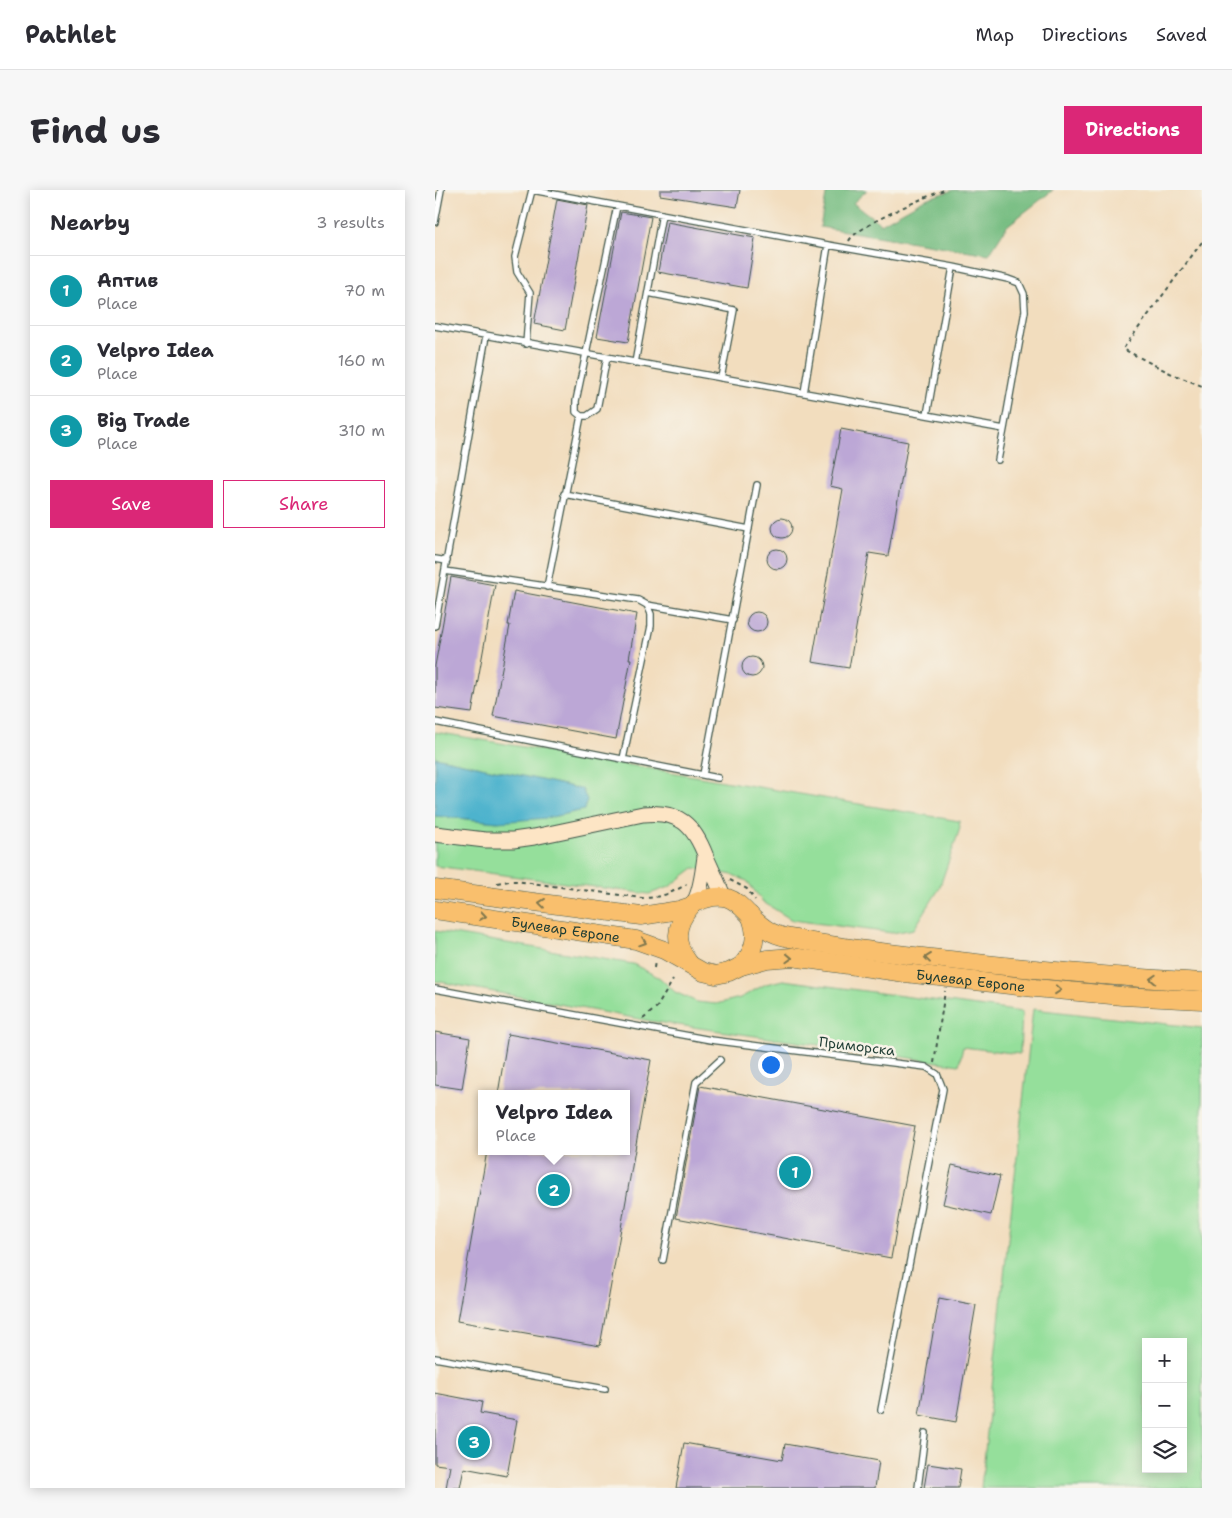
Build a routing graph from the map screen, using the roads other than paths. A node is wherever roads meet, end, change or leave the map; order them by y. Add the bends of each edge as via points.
1 (441, 190) edge
2 (617, 206) junction
3 (662, 214) junction
4 (435, 222) edge
5 (828, 245) junction
6 (953, 267) junction
7 (648, 293) junction
8 (435, 326) edge
9 (486, 336) junction
10 (526, 344) junction
11 (586, 354) junction
12 (607, 357) junction
13 (635, 363) junction
14 (721, 378) junction
15 (804, 393) junction
16 (927, 415) junction
17 (581, 416) junction
18 (1004, 429) junction
19 (998, 460) dead end
20 (757, 485) dead end
21 (564, 494) junction
22 (749, 529) junction
23 (435, 559) edge
24 (447, 561) junction
25 (445, 571) junction
26 (547, 587) junction
27 (647, 605) junction
28 (733, 620) junction
29 (435, 626) edge
30 (435, 722) edge
31 (623, 759) junction
32 (703, 775) junction
33 (718, 778) dead end
34 (435, 834) edge
35 (706, 855) junction
36 (435, 889) edge
37 (723, 896) junction
38 (693, 904) junction
39 (435, 910) edge
40 (750, 915) junction
41 (691, 965) junction
42 (741, 966) junction
43 (1202, 982) edge
44 (435, 990) edge
45 (1202, 1000) edge
46 (720, 1060) dead end
47 (663, 1260) dead end
48 (435, 1358) edge
49 (605, 1389) dead end
50 (881, 1410) dead end
51 (925, 1434) dead end
52 (918, 1488) edge

1 - 4 lane
2 - 3 lane
2 - 10 lane via 532,190 515,257 517,272 530,293
2 - 11 lane
3 - 5 lane
3 - 7 lane
5 - 6 lane
5 - 15 lane
6 - 16 lane
6 - 18 lane via 1019,283 1024,294 1025,311
7 - 13 lane
7 - 14 lane via 734,310
8 - 9 lane
9 - 10 lane
9 - 24 lane
10 - 11 lane
11 - 12 lane
11 - 17 lane via 576,400 576,412
12 - 13 lane
12 - 17 lane via 597,409
13 - 14 lane
14 - 15 lane
15 - 16 lane
16 - 18 lane
17 - 21 lane
18 - 19 lane
20 - 22 lane
21 - 22 lane
21 - 26 lane
22 - 28 lane
23 - 24 lane
24 - 25 lane
25 - 26 lane
25 - 29 lane
26 - 27 lane via 638,600
27 - 28 lane
27 - 31 lane via 651,626
28 - 32 lane
30 - 31 lane
31 - 32 lane
32 - 33 lane
34 - 35 street via 513,840 659,812 687,824 697,835
35 - 37 street
35 - 38 street
38 -> 36 main road, Булевар Европе via 679,910 641,916
37 - 38 main road, Булевар Европе via 705,898
37 - 40 main road, Булевар Европе via 741,905
38 - 41 main road via 682,916 678,929 678,942
39 -> 41 main road, Булевар Европе via 636,940
40 - 42 main road via 755,942 749,958
43 -> 40 main road, Булевар Европе via 1039,970 797,940 771,932
41 - 42 main road, Булевар Европе via 703,972 716,974
42 -> 45 main road, Булевар Европе via 792,957 1035,988
44 - 50 lane, Приморска via 723,1042 926,1067 937,1074 943,1089
46 - 47 lane via 696,1082
48 - 49 lane
51 - 52 lane

